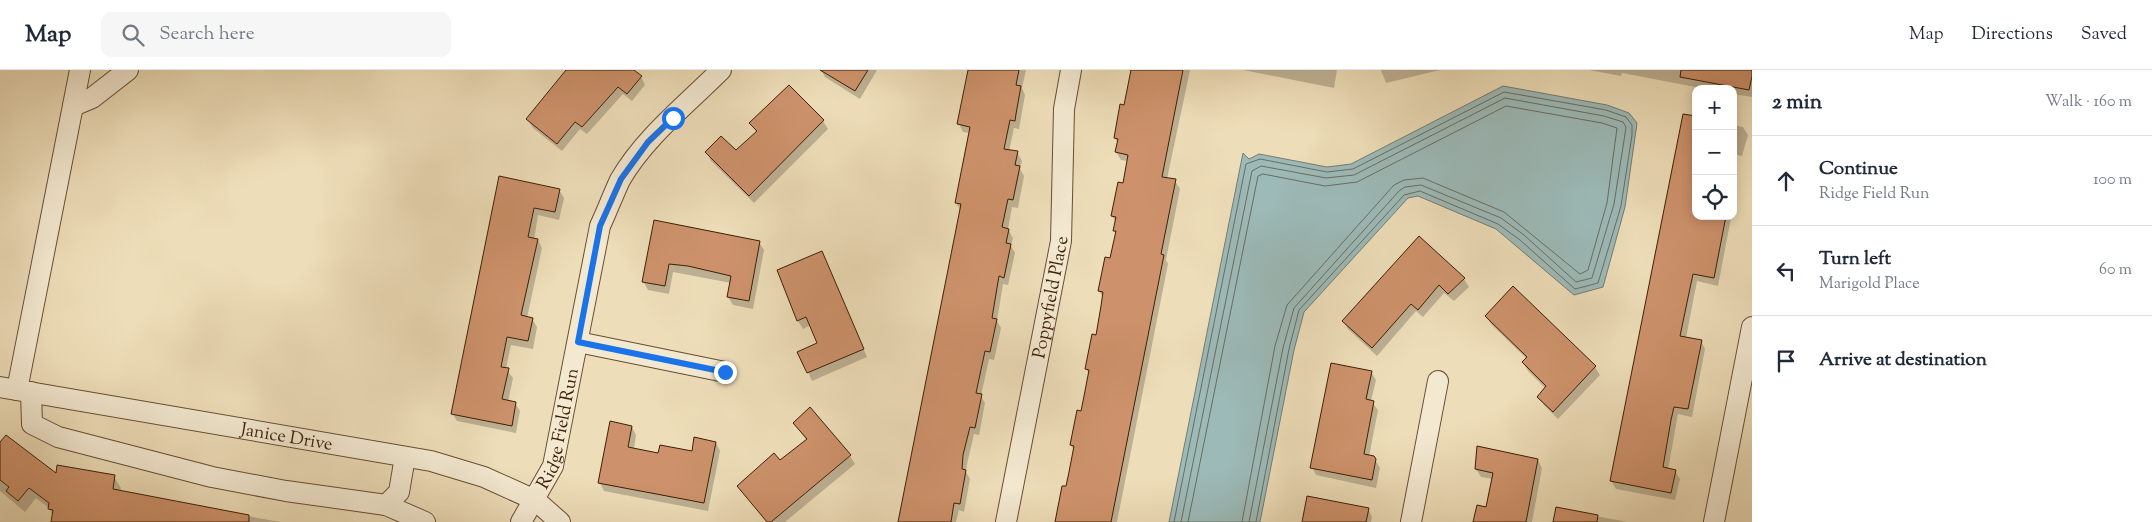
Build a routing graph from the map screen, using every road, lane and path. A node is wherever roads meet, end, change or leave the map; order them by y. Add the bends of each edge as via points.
1 (80, 70) edge
2 (128, 70) edge
3 (720, 70) edge
4 (1071, 70) edge
5 (73, 106) junction
6 (1752, 327) edge
7 (578, 342) junction
8 (725, 372) dead end
9 (1438, 380) dead end
10 (16, 390) edge
11 (404, 457) junction
12 (535, 500) junction
13 (386, 504) junction
14 (425, 522) edge
15 (521, 522) edge
16 (560, 522) edge
17 (1006, 522) edge
18 (1411, 522) edge
19 (1714, 522) edge

1 - 5 street
2 - 5 street via 92,98
3 - 7 street, Ridge Field Run via 648,142 621,179 600,226
4 - 17 street, Poppyfield Place via 1064,109 1061,241
5 - 10 street
6 - 19 street
7 - 8 street
7 - 12 street, Ridge Field Run via 553,466
9 - 18 street
10 - 11 street, Janice Drive
10 - 13 street via 32,424 58,437 212,477 286,492
11 - 12 street, Janice Drive via 484,477
11 - 13 street via 399,492
12 - 15 street, Ridge Field Run
12 - 16 street, Janice Drive
13 - 14 street

